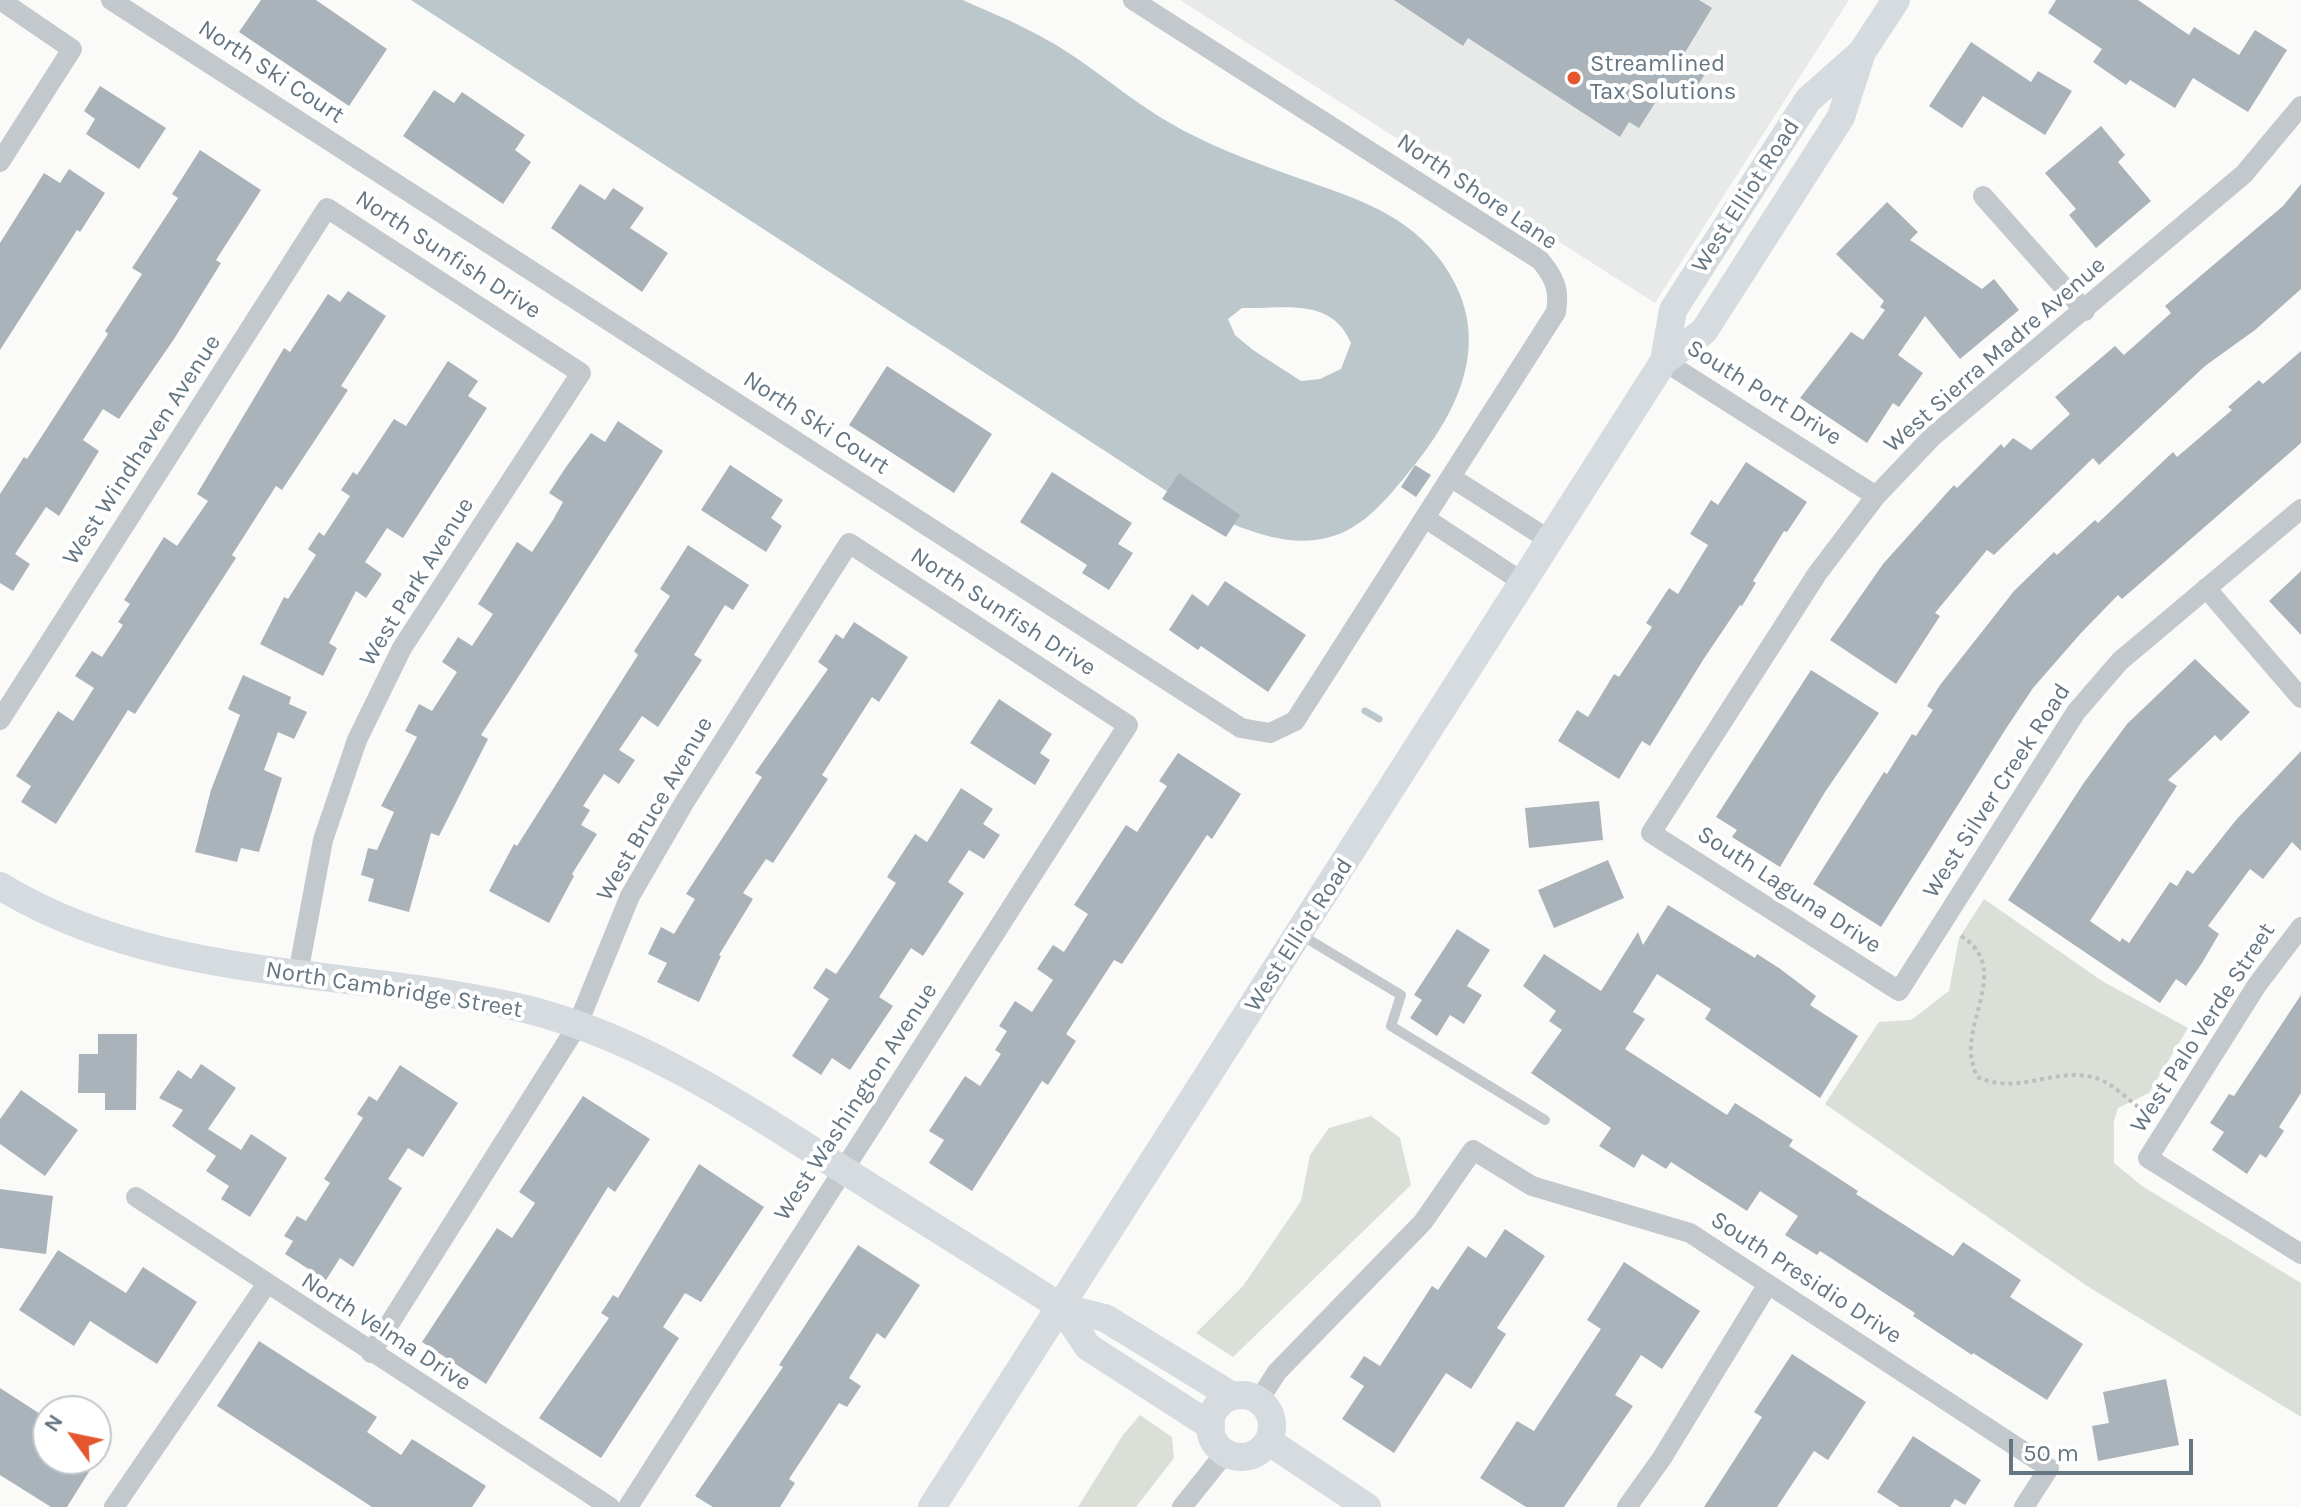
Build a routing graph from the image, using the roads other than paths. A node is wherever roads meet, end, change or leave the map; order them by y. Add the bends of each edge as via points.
1 (0, 0) edge
2 (111, 0) edge
3 (1133, 0) edge
4 (1896, 0) edge
5 (2301, 106) edge
6 (0, 162) edge
7 (1983, 196) dead end
8 (327, 208) joint
9 (2085, 311) junction
10 (1664, 361) junction
11 (581, 373) joint
12 (1452, 478) junction
13 (1876, 496) junction
14 (2301, 509) edge
15 (1425, 518) junction
16 (1551, 541) junction
17 (849, 543) joint
18 (1524, 583) junction
19 (2206, 588) junction
20 (2301, 698) edge
21 (0, 720) edge
22 (1128, 725) joint
23 (1651, 833) joint
24 (0, 886) edge
25 (2301, 927) edge
26 (1300, 934) junction
27 (298, 974) junction
28 (1899, 991) joint
29 (577, 1026) junction
30 (1545, 1120) dead end
31 (844, 1170) junction
32 (136, 1197) dead end
33 (2301, 1254) edge
34 (1768, 1284) junction
35 (266, 1285) junction
36 (1061, 1307) junction
37 (371, 1353) junction
38 (1245, 1398) junction
39 (1211, 1426) junction
40 (1268, 1441) junction
41 (1226, 1452) junction
42 (114, 1507) edge
43 (610, 1507) edge
44 (628, 1507) edge
45 (932, 1507) edge
46 (1182, 1507) edge
47 (1367, 1507) edge
48 (1627, 1507) edge
49 (2024, 1507) edge

1 - 6 street via 72,49
2 - 15 street, North Ski Court via 1241,728 1270,733 1295,721
3 - 12 street, North Shore Lane via 1540,260 1553,275 1559,295 1556,312
4 - 10 street, West Elliot Road via 1862,52 1808,100 1673,310
5 - 9 street, West Sierra Madre Avenue via 2244,174
7 - 9 street
8 - 11 street, North Sunfish Drive
8 - 21 street, West Windhaven Avenue
9 - 13 street, West Sierra Madre Avenue via 1932,437
10 - 13 street, South Port Drive
10 - 16 street, West Elliot Road
11 - 27 street, West Park Avenue via 402,648 357,740 323,840
12 - 15 street, North Shore Lane
12 - 16 street
13 - 23 street, West Sierra Madre Avenue via 1817,574
14 - 19 street, West Silver Creek Road
15 - 18 street
16 - 18 street, West Elliot Road
17 - 22 street, North Sunfish Drive
17 - 29 street, West Bruce Avenue via 630,896
18 - 26 street, West Elliot Road
19 - 20 street
19 - 28 street, West Silver Creek Road via 2120,661 2076,712
22 - 31 street, West Washington Avenue
23 - 28 street, South Laguna Drive
24 - 27 street, North Cambridge Street via 88,928 190,960
25 - 33 street, West Palo Verde Street via 2257,985 2148,1158
26 - 30 lane via 1401,995 1391,1026
26 - 36 street, West Elliot Road
27 - 29 street, North Cambridge Street via 514,1006
29 - 31 street, North Cambridge Street via 648,1055 734,1100
29 - 37 street, West Bruce Avenue
31 - 36 street, North Cambridge Street
31 - 44 street, West Washington Avenue
32 - 35 street, North Velma Drive
34 - 38 street, South Presidio Drive via 1690,1233 1532,1186 1473,1150 1423,1222 1277,1372
34 - 48 street
34 - 49 street, South Presidio Drive via 2049,1468
35 - 37 street, North Velma Drive
35 - 42 street
36 - 38 street via 1105,1318
36 - 39 street via 1088,1347
36 - 45 street, West Elliot Road
37 - 43 street, North Velma Drive
38 - 39 street via 1217,1408
38 - 40 street via 1270,1414
39 - 41 street via 1215,1441
40 - 41 street via 1245,1456
40 - 47 street
41 - 46 street

